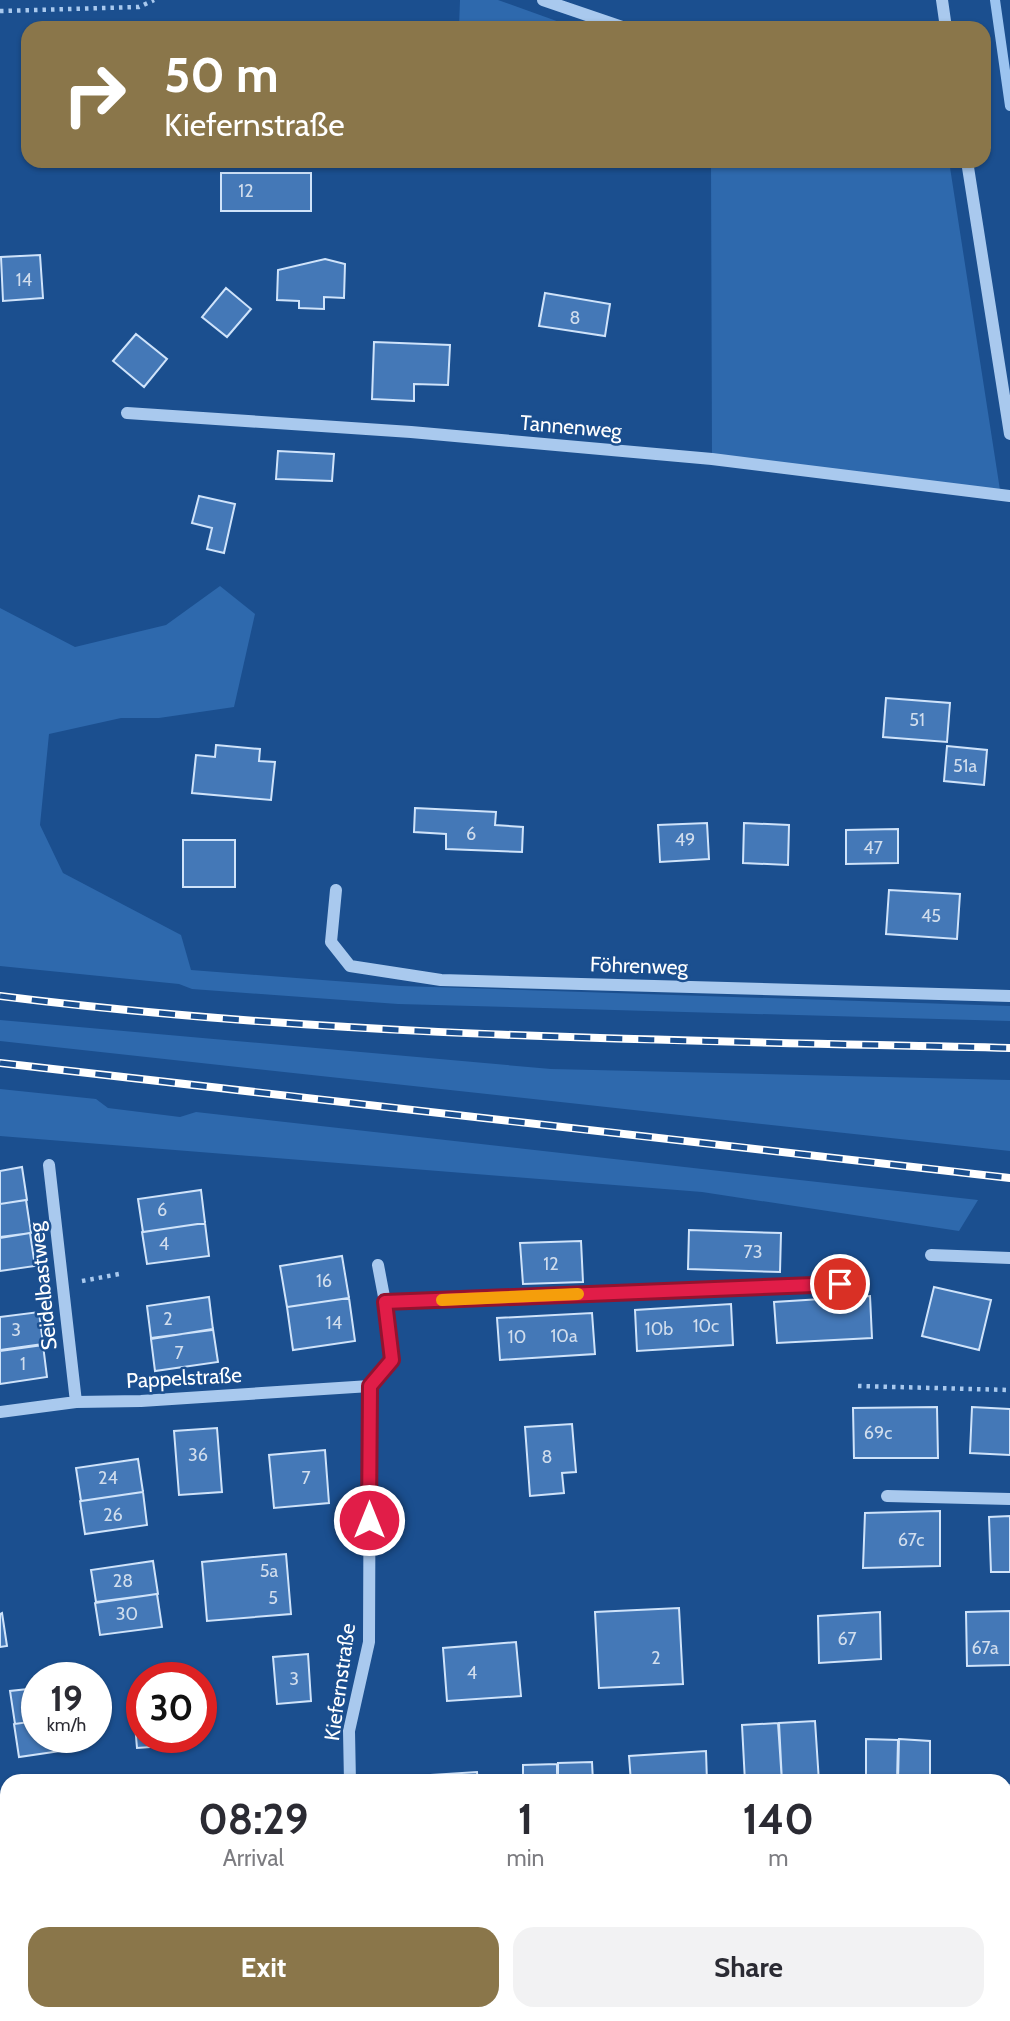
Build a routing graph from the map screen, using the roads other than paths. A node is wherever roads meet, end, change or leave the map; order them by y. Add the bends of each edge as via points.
1 (543, 0) edge
2 (942, 0) edge
3 (604, 21) edge
4 (945, 21) edge
5 (968, 168) edge
6 (127, 413) dead end
7 (1010, 434) edge
8 (1010, 496) edge
9 (336, 890) dead end
10 (1010, 996) edge
11 (50, 1165) dead end
12 (931, 1255) dead end
13 (1010, 1258) edge
14 (378, 1265) dead end
15 (840, 1284) dead end
16 (385, 1302) junction
17 (370, 1386) junction
18 (76, 1402) junction
19 (0, 1412) edge
20 (887, 1496) dead end
21 (1010, 1499) edge
22 (350, 1774) edge

1 - 3 street
2 - 4 street
5 - 7 street
6 - 8 street, Tannenweg via 698,458
9 - 10 street, Föhrenweg via 331,942 350,966 441,980
11 - 18 street, Seidelbastweg
12 - 13 street
14 - 16 street
15 - 16 street
16 - 17 street via 392,1360
17 - 18 street, Pappelstraße
17 - 22 street, Kiefernstraße via 369,1642 349,1731
18 - 19 street, Pappelstraße
20 - 21 street

